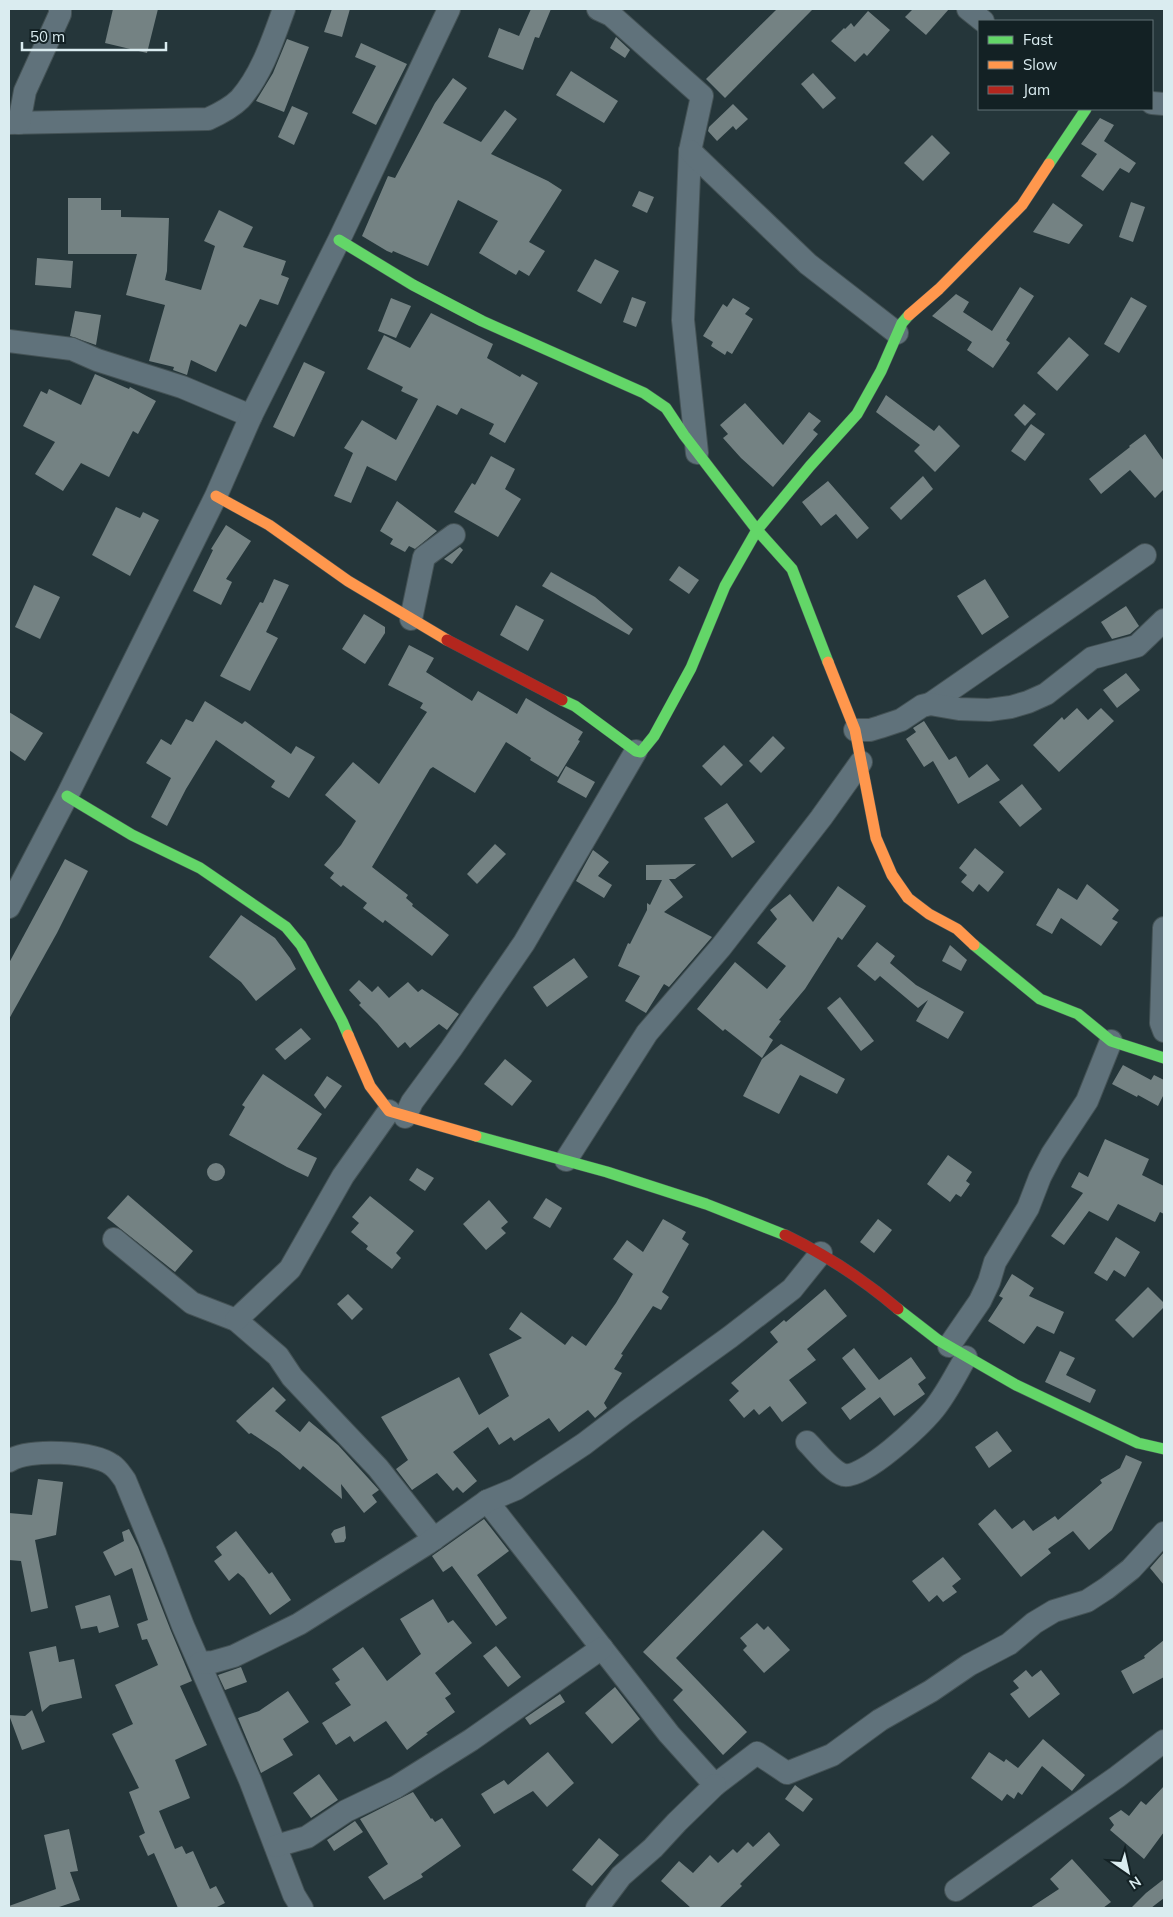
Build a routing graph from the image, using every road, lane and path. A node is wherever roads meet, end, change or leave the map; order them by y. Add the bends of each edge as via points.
1 (60, 9) edge
2 (284, 9) edge
3 (449, 9) edge
4 (598, 9) edge
5 (968, 9) edge
6 (982, 20) edge
7 (1085, 110) edge
8 (14, 123) edge
9 (690, 152) junction
10 (339, 240) junction
11 (897, 333) junction
12 (9, 341) edge
13 (251, 416) junction
14 (697, 453) junction
15 (216, 496) junction
16 (757, 530) junction
17 (454, 534) dead end
18 (1145, 555) dead end
19 (411, 619) junction
20 (1164, 620) edge
21 (930, 704) junction
22 (855, 730) junction
23 (636, 751) junction
24 (861, 762) junction
25 (68, 796) junction
26 (9, 907) edge
27 (1164, 928) edge
28 (1163, 1027) edge
29 (1122, 1044) junction
30 (1164, 1058) edge
31 (397, 1114) junction
32 (566, 1160) junction
33 (114, 1239) dead end
34 (821, 1253) junction
35 (236, 1320) junction
36 (958, 1351) junction
37 (807, 1442) dead end
38 (1164, 1449) edge
39 (9, 1461) edge
40 (488, 1501) junction
41 (1164, 1533) edge
42 (434, 1539) junction
43 (602, 1648) junction
44 (200, 1663) junction
45 (1164, 1741) edge
46 (714, 1785) junction
47 (276, 1846) junction
48 (956, 1890) dead end
49 (302, 1908) edge
50 (597, 1908) edge

1 - 8 street
2 - 8 street via 256,75 240,99 208,119
3 - 10 street
4 - 9 street via 612,15 702,96
5 - 6 street
7 - 11 street via 1022,205 939,289 907,316
9 - 11 street via 808,264
9 - 14 street via 683,320
10 - 13 street
10 - 14 street via 413,285 482,321 644,392 666,408
11 - 16 street via 857,414
12 - 13 street via 72,350 182,387
13 - 15 street
14 - 16 street
15 - 19 street via 269,526 348,581
15 - 25 street
16 - 22 street via 792,570
16 - 23 street via 725,586 691,668 654,736 641,752
17 - 19 street via 424,557
18 - 21 street
19 - 23 street via 576,706
20 - 21 street via 1137,646 1092,658 1046,694 1028,702 989,710
21 - 22 street via 901,720 870,730
22 - 24 street
23 - 31 street via 524,943 412,1102
24 - 29 street via 876,838 892,875 908,898 957,929 1040,999 1078,1014
24 - 32 street via 721,947 647,1033
25 - 26 street
25 - 31 street via 132,835 200,868 286,927 301,945 342,1021 370,1086
27 - 28 street
28 - 29 street
29 - 30 street
29 - 36 street via 1052,1154 1028,1208 995,1262
31 - 32 street
31 - 35 street via 343,1176 290,1269
32 - 34 street via 706,1204
33 - 35 street via 192,1303
34 - 36 street via 877,1291 917,1325
34 - 40 street via 792,1289 730,1337 584,1444 516,1489
35 - 42 street via 278,1356 292,1377 378,1468
36 - 37 street via 944,1395 920,1425 879,1460 849,1476 841,1474
36 - 38 street via 1016,1385 1130,1440
39 - 44 street via 35,1454 76,1454 95,1457 118,1471 125,1480
40 - 42 street
40 - 43 street
41 - 46 street via 1131,1569 1107,1588 1034,1623 1009,1644 880,1720 832,1755 787,1772 757,1753
42 - 44 street via 299,1624 234,1656
43 - 46 street via 669,1734
43 - 47 street via 471,1740 396,1787 346,1811 307,1837
44 - 47 street
45 - 48 street
46 - 50 street via 621,1876
47 - 49 street

